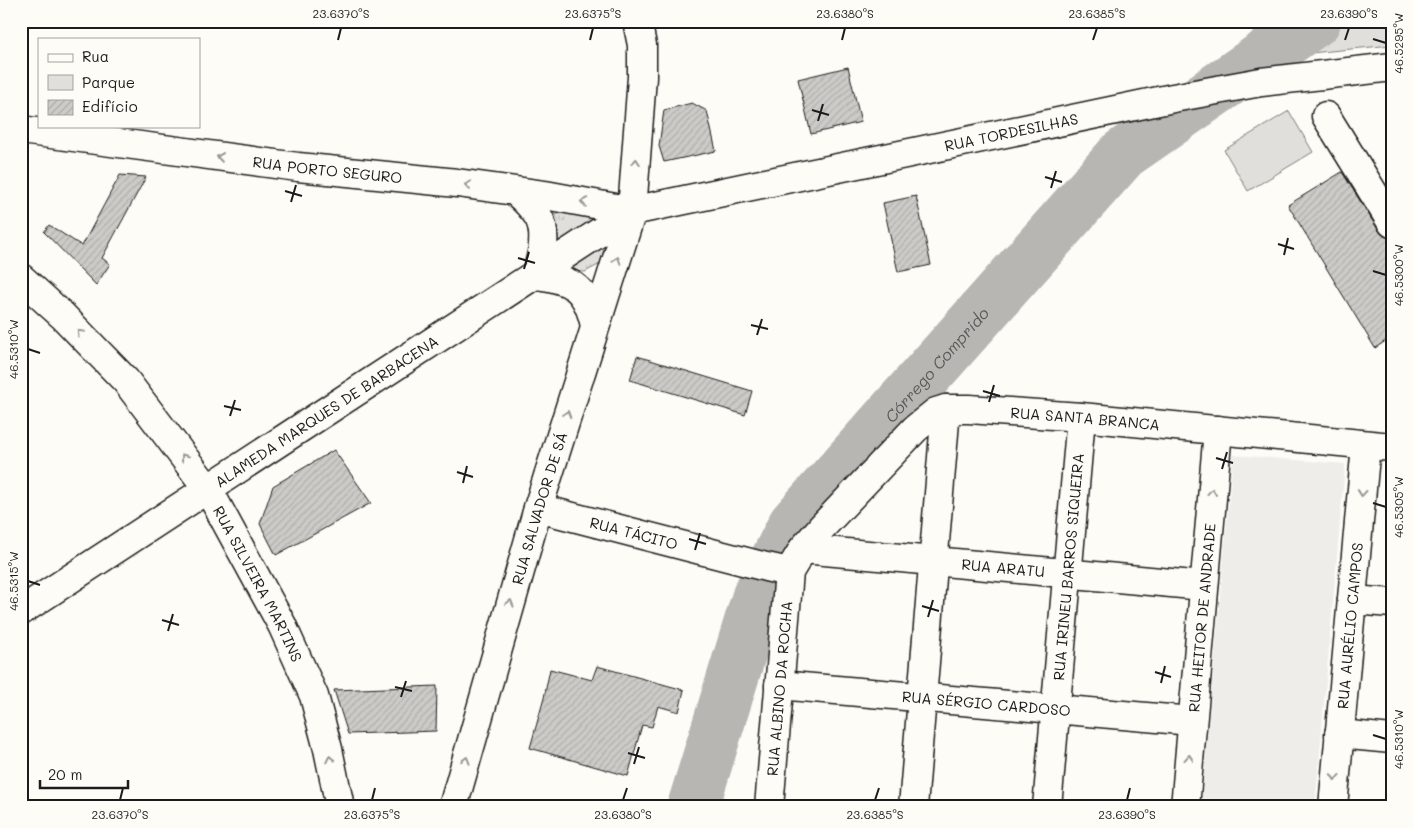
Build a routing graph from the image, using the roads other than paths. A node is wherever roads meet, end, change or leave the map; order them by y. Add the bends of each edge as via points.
1 (637, 21) edge
2 (1392, 67) edge
3 (1326, 116) dead end
4 (21, 130) edge
5 (516, 192) junction
6 (632, 211) junction
7 (1392, 223) edge
8 (536, 275) junction
9 (21, 278) edge
10 (595, 326) junction
11 (946, 409) junction
12 (1081, 417) junction
13 (1218, 430) junction
14 (1379, 446) edge
15 (208, 489) junction
16 (538, 508) junction
17 (803, 549) junction
18 (933, 561) junction
19 (778, 570) junction
20 (1067, 573) junction
21 (1204, 586) junction
22 (1352, 600) junction
23 (1392, 603) edge
24 (21, 611) edge
25 (779, 685) junction
26 (922, 698) junction
27 (1056, 709) junction
28 (1192, 721) junction
29 (1339, 734) junction
30 (1392, 739) edge
31 (340, 807) edge
32 (453, 807) edge
33 (768, 807) edge
34 (913, 807) edge
35 (1047, 807) edge
36 (1185, 807) edge
37 (1333, 807) edge

6 -> 1 street, RUA SALVADOR DE SÁ via 642,77 642,45
2 - 6 street, RUA TORDESILHAS via 1260,82 1173,98
3 - 7 street
5 -> 4 street, RUA PORTO SEGURO
6 -> 5 street, RUA PORTO SEGURO
5 - 8 street via 539,218 544,236
6 - 8 street, ALAMEDA MARQUES DE BARBACENA
10 -> 6 street, RUA SALVADOR DE SÁ
8 - 10 street via 565,280 574,286 592,309
8 - 15 street, ALAMEDA MARQUES DE BARBACENA
15 -> 9 street, RUA SILVEIRA MARTINS via 126,381
16 -> 10 street, RUA SALVADOR DE SÁ
11 - 12 street, RUA SANTA BRANCA
11 - 17 street, RUA SANTA BRANCA via 936,412 915,429
11 - 18 street
12 - 13 street, RUA SANTA BRANCA
12 - 20 street, RUA IRINEU BARROS SIQUEIRA
13 - 14 street, RUA SANTA BRANCA
21 -> 13 street, RUA HEITOR DE ANDRADE
14 -> 22 street, RUA AURÉLIO CAMPOS
15 - 24 street, ALAMEDA MARQUES DE BARBACENA
31 -> 15 street, RUA SILVEIRA MARTINS via 314,696 282,625
16 - 19 street, RUA TÁCITO
32 -> 16 street, RUA SALVADOR DE SÁ
17 - 18 street, RUA ARATU
17 - 19 street, RUA SANTA BRANCA
18 - 20 street, RUA ARATU
18 - 26 street
19 - 25 street, RUA ALBINO DA ROCHA
20 - 21 street, RUA ARATU
20 - 27 street, RUA IRINEU BARROS SIQUEIRA
21 - 28 street, RUA HEITOR DE ANDRADE
22 - 23 street
22 - 29 street, RUA AURÉLIO CAMPOS
25 - 26 street, RUA SÉRGIO CARDOSO
25 - 33 street, RUA ALBINO DA ROCHA
26 - 27 street, RUA SÉRGIO CARDOSO
26 - 34 street
27 - 28 street, RUA SÉRGIO CARDOSO
27 - 35 street, RUA IRINEU BARROS SIQUEIRA
36 -> 28 street, RUA HEITOR DE ANDRADE
29 - 30 street
29 -> 37 street, RUA AURÉLIO CAMPOS

